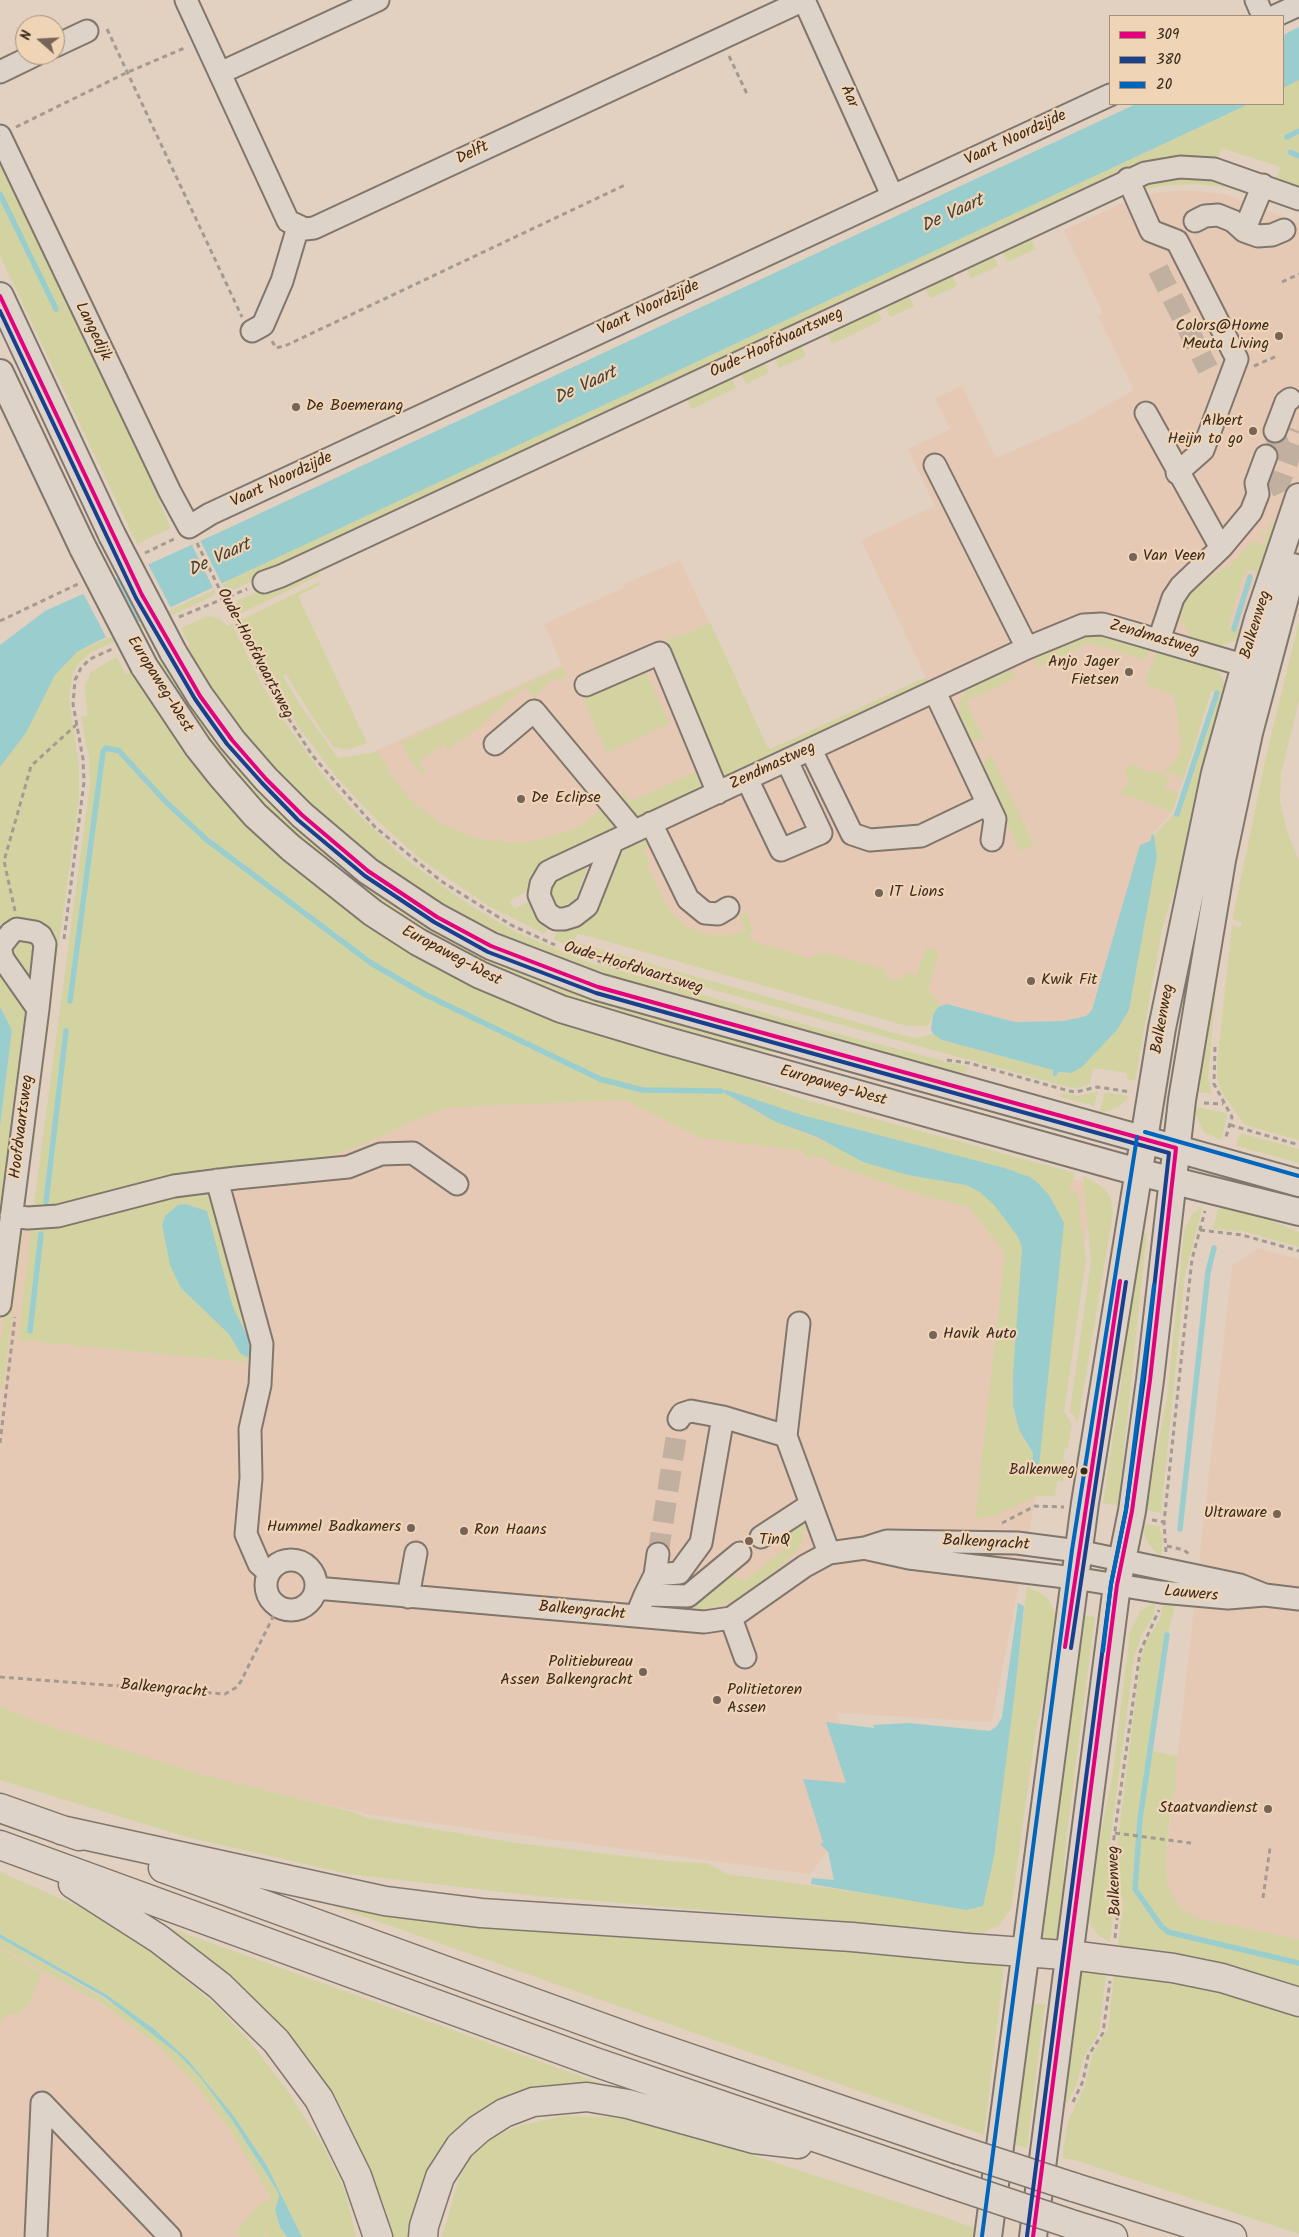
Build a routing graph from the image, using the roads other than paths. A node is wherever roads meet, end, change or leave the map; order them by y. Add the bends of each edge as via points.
1 (186, 0) edge
2 (378, 0) edge
3 (804, 0) edge
4 (1256, 0) edge
5 (1299, 5) edge
6 (1263, 15) edge
7 (1277, 15) edge
8 (87, 30) road end
9 (65, 41) edge
10 (15, 65) edge
11 (0, 72) edge
12 (220, 73) junction
13 (1109, 95) edge
14 (4, 134) edge
15 (1128, 180) junction
16 (1263, 185) junction
17 (892, 195) junction
18 (1299, 200) edge
19 (1195, 221) dead end
20 (298, 227) junction
21 (1284, 230) dead end
22 (1244, 231) junction
23 (0, 296) edge
24 (258, 328) road end
25 (0, 373) edge
26 (1290, 399) dead end
27 (1146, 413) dead end
28 (1277, 428) dead end
29 (935, 465) dead end
30 (1177, 472) junction
31 (1264, 475) tunnel mouth
32 (1299, 497) edge
33 (192, 534) joint
34 (1221, 548) junction
35 (1299, 548) edge
36 (264, 582) road end
37 (1159, 640) junction
38 (1027, 648) junction
39 (1255, 668) junction
40 (586, 684) dead end
41 (935, 692) junction
42 (495, 744) dead end
43 (810, 750) junction
44 (787, 761) junction
45 (747, 780) junction
46 (718, 793) junction
47 (988, 804) junction
48 (643, 827) junction
49 (992, 840) dead end
50 (612, 843) dead end
51 (728, 908) dead end
52 (38, 1009) junction
53 (1143, 1138) junction
54 (1176, 1148) junction
55 (1138, 1172) junction
56 (1172, 1179) junction
57 (217, 1180) junction
58 (1299, 1183) edge
59 (457, 1184) dead end
60 (1299, 1212) edge
61 (11, 1216) junction
62 (0, 1305) edge
63 (799, 1324) dead end
64 (723, 1417) junction
65 (679, 1419) dead end
66 (787, 1432) junction
67 (810, 1505) junction
68 (761, 1538) dead end
69 (865, 1548) junction
70 (1078, 1551) junction
71 (416, 1552) dead end
72 (740, 1553) dead end
73 (658, 1554) tunnel mouth
74 (829, 1554) junction
75 (268, 1572) junction
76 (1120, 1573) junction
77 (655, 1575) junction
78 (1074, 1578) junction
79 (316, 1588) junction
80 (644, 1595) junction
81 (1265, 1595) junction
82 (408, 1597) junction
83 (1299, 1599) edge
84 (639, 1617) junction
85 (731, 1618) junction
86 (745, 1657) dead end
87 (6, 1810) edge
88 (61, 1830) junction
89 (4, 1846) edge
90 (41, 1862) junction
91 (1025, 1953) junction
92 (1069, 1955) junction
93 (1299, 2002) edge
94 (853, 2151) junction
95 (36, 2237) edge
96 (170, 2237) edge
97 (378, 2237) edge
98 (423, 2237) edge
99 (988, 2237) edge
100 (1033, 2237) edge
101 (1113, 2237) edge
102 (1232, 2237) edge

1 - 12 street
2 - 12 street
3 - 17 street, Aar
3 - 20 street, Delft via 314,228
4 - 6 street
5 - 7 street
8 - 9 street
10 - 11 street
12 - 20 street via 288,221
13 - 17 street, Vaart Noordzijde
14 - 33 street, Langedijk via 165,484
15 - 16 street, Oude-Hoofdvaartsweg via 1145,172 1202,167 1222,170
15 - 30 street via 1151,231 1177,242 1237,359 1203,450
15 - 36 street, Oude-Hoofdvaartsweg
16 - 18 street, Oude-Hoofdvaartsweg
16 - 22 street
17 - 33 street, Vaart Noordzijde via 210,514
19 - 22 street via 1218,215 1234,221
20 - 24 street via 282,281
21 - 22 street via 1258,236
23 - 53 main road, Europaweg-West, bridge via 112,534 173,652 200,696 266,779 302,815 368,871 437,917 491,946 598,987
25 - 55 main road, Europaweg-West, bridge via 83,548 144,666 210,762 255,815 290,848 373,913 465,967 516,991 605,1023
26 - 28 street
27 - 30 street
29 - 38 street
30 - 34 street
31 - 34 street via 1251,512
32 - 39 main road, Balkenweg via 1280,551
34 - 37 street via 1181,586 1173,598
35 - 39 main road, Balkenweg
37 - 38 street, Zendmastweg via 1102,624 1083,625
37 - 39 street, Zendmastweg
38 - 41 street, Zendmastweg
39 - 53 main road, Balkenweg via 1215,773 1167,999
39 - 54 main road, Balkenweg via 1247,742 1222,860
40 - 46 street via 660,653
41 - 43 street, Zendmastweg
41 - 47 street
42 - 48 street via 534,712
43 - 44 street, Zendmastweg
43 - 47 street via 852,834 870,840 921,836
44 - 45 street, Zendmastweg
44 - 45 street via 820,833 781,850
45 - 46 street, Zendmastweg
46 - 48 street, Zendmastweg
47 - 49 street via 995,819
48 - 50 street, Zendmastweg
48 - 51 street via 688,899 706,913 718,914
52 - 52 street, Hoofdvaartsweg via 45,944 41,936 23,928 11,933 0,947 2,959
52 - 61 street, Hoofdvaartsweg
53 - 54 main road, Europaweg-West
53 - 55 main road, Balkenweg
54 - 56 main road, Balkenweg
54 - 58 main road, Europaweg-West
55 - 56 main road, Europaweg-West
55 - 70 main road, Balkenweg
56 - 60 main road, Europaweg-West
56 - 76 main road, Balkenweg via 1150,1380
57 - 59 street via 348,1167 381,1154 413,1153
57 - 61 street via 174,1186 58,1216
57 - 75 street via 262,1344 260,1385 250,1429 251,1478 246,1534 259,1564
61 - 62 street, Hoofdvaartsweg
63 - 66 street
64 - 65 street via 691,1411
64 - 66 street
64 - 77 street via 701,1543 679,1573
66 - 67 street
67 - 68 street
67 - 74 street
69 - 70 street, Balkengracht via 887,1541 903,1541 1017,1543
69 - 74 street, Balkengracht
69 - 78 street, Balkengracht via 910,1558
70 - 76 street
70 - 78 main road, Balkenweg
71 - 82 street
72 - 80 street via 688,1596
73 - 77 street
74 - 85 street, Balkengracht via 804,1566
75 - 79 street via 284,1560 303,1562 316,1578
75 - 79 street via 266,1592 271,1601 286,1610 302,1608 314,1596
76 - 78 street
76 - 81 street, Lauwers via 1240,1585
76 - 81 street, Lauwers via 1162,1592 1228,1598
76 - 92 main road, Balkenweg
77 - 80 street
78 - 91 main road, Balkenweg
79 - 82 street, Balkengracht
80 - 84 street
81 - 83 street, Lauwers
82 - 84 street, Balkengracht
84 - 85 street, Balkengracht via 704,1622
85 - 86 street
87 - 88 highway
88 - 91 highway via 385,1901 481,1913 852,1937
88 - 102 highway, bridge via 630,2038 956,2149
89 - 90 highway
90 - 94 highway via 592,2061
90 - 97 highway via 159,1939 220,1986 276,2041 319,2099 357,2176
91 - 92 highway
91 - 99 main road, Balkenweg
92 - 93 highway via 1173,1968 1222,1978
92 - 100 main road, Balkenweg
94 - 98 highway via 754,2139 628,2104 587,2097 533,2102 479,2129 460,2146 440,2177
94 - 101 highway, bridge
95 - 96 street via 42,2103

